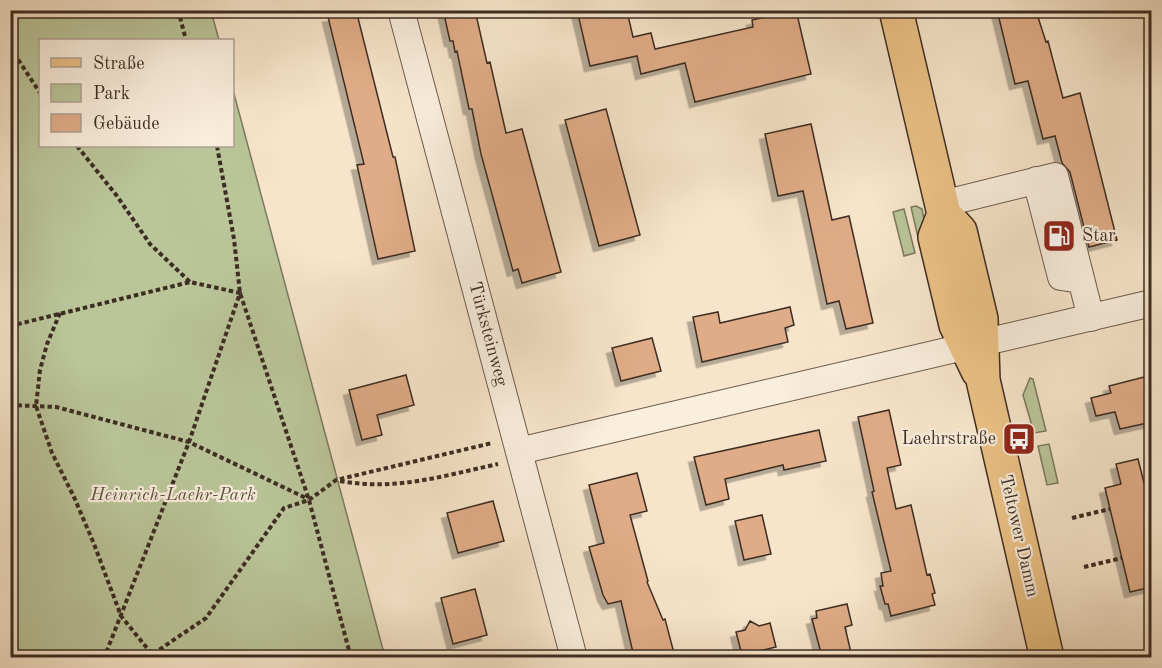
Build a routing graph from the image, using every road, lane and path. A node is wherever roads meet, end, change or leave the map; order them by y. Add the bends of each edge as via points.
1 (178, 10) edge
2 (401, 10) edge
3 (896, 10) edge
4 (186, 39) edge
5 (10, 47) edge
6 (39, 91) edge
7 (78, 147) edge
8 (217, 147) edge
9 (943, 209) junction
10 (190, 282) junction
11 (240, 293) junction
12 (1152, 303) edge
13 (60, 313) junction
14 (1091, 318) junction
15 (10, 326) edge
16 (974, 345) junction
17 (10, 405) edge
18 (36, 406) junction
19 (189, 442) junction
20 (507, 452) junction
21 (336, 480) junction
22 (309, 500) junction
23 (1110, 509) dead end
24 (1072, 518) dead end
25 (1122, 558) dead end
26 (1084, 567) dead end
27 (121, 616) junction
28 (151, 656) edge
29 (105, 657) edge
30 (351, 657) edge
31 (574, 657) edge
32 (1047, 657) edge

1 - 4 path
2 - 20 street, Türksteinweg
3 - 9 main road, Teltower Damm
5 - 6 path
7 - 10 path via 150,243
8 - 11 path
9 - 14 street via 1036,180 1061,277 1081,280
9 - 16 main road, Teltower Damm via 935,237 956,325
10 - 11 path
10 - 13 path
11 - 19 path
11 - 22 path
12 - 14 street
13 - 15 path
13 - 18 path via 44,352
14 - 16 street
16 - 20 street
16 - 32 main road, Teltower Damm
17 - 18 path
18 - 19 path
18 - 27 path
19 - 22 path
19 - 27 path
20 - 21 path
20 - 21 path via 403,484 364,485
20 - 31 street, Türksteinweg
21 - 22 path
22 - 28 path via 284,508 206,618
22 - 30 path
23 - 24 path
25 - 26 path
27 - 28 path
27 - 29 path

